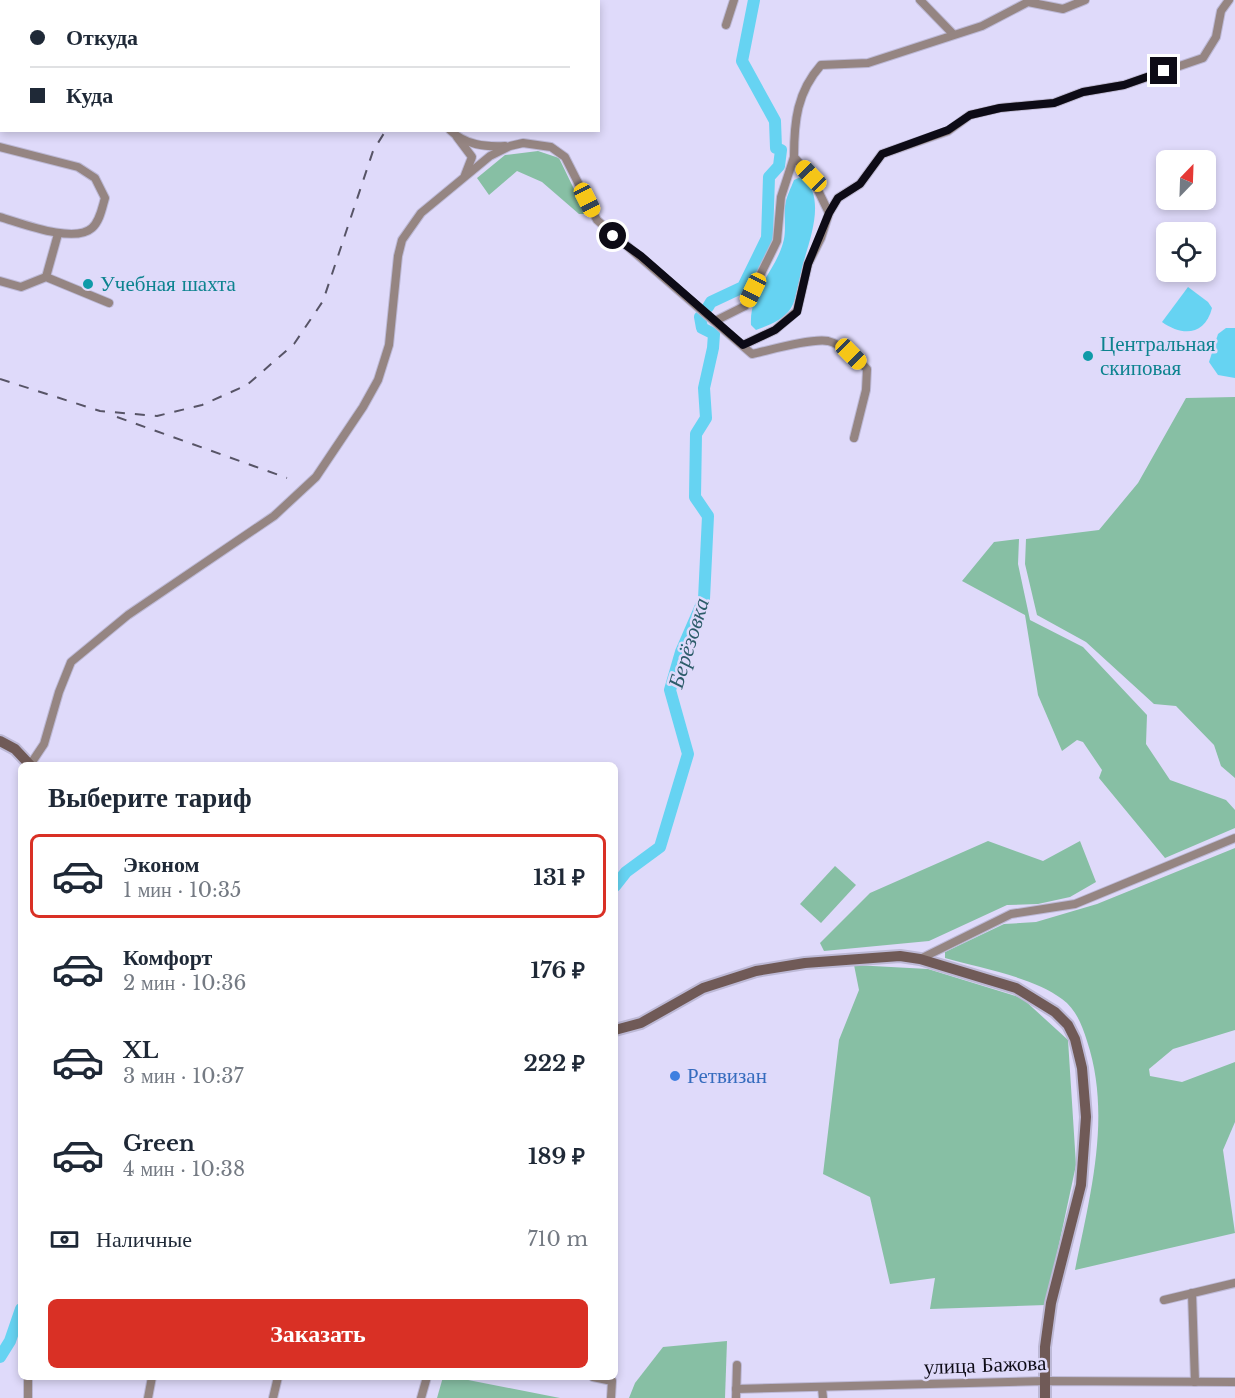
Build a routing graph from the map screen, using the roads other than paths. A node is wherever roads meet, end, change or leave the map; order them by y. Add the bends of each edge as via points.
1 (734, 0) edge
2 (920, 0) edge
3 (1085, 0) edge
4 (1229, 0) edge
5 (726, 25) dead end
6 (953, 34) junction
7 (452, 132) edge
8 (456, 137) junction
9 (510, 146) junction
10 (0, 147) edge
11 (794, 157) junction
12 (465, 176) junction
13 (829, 213) junction
14 (0, 217) edge
15 (58, 234) junction
16 (46, 277) junction
17 (0, 281) edge
18 (110, 303) dead end
19 (715, 321) junction
20 (743, 345) junction
21 (854, 438) dead end
22 (0, 741) edge
23 (27, 762) edge
24 (32, 762) edge
25 (1235, 838) edge
26 (920, 959) junction
27 (618, 1029) edge
28 (1235, 1283) edge
29 (1192, 1293) junction
30 (1164, 1300) dead end
31 (737, 1365) dead end
32 (28, 1380) edge
33 (151, 1380) edge
34 (277, 1380) edge
35 (426, 1380) edge
36 (607, 1380) edge
37 (1045, 1381) junction
38 (1195, 1382) junction
39 (1235, 1382) edge
40 (822, 1388) junction
41 (736, 1389) junction
42 (28, 1398) edge
43 (148, 1398) edge
44 (273, 1398) edge
45 (421, 1398) edge
46 (611, 1398) edge
47 (736, 1398) edge
48 (823, 1398) edge
49 (1045, 1398) edge

1 - 5 street
2 - 6 street
3 - 6 street via 1063,9 1028,2 982,26
4 - 13 street via 1221,10 1216,37 1203,58 1124,85 1083,92 1054,103 970,115 948,130 882,154 860,184 838,198
6 - 11 street via 868,63 821,64 807,81 794,116
7 - 8 street
8 - 9 street via 484,148
8 - 12 street via 472,157
9 - 12 street
9 - 19 street via 536,143 566,156 597,220
10 - 15 street via 78,167 95,178 105,198 98,220 90,230
11 - 13 street via 811,176
11 - 19 street via 781,197 777,241 745,306
12 - 24 street via 421,213 402,240 389,345 378,380 316,477 274,516 128,615 71,662 44,744
13 - 20 street via 808,264 797,312 775,330
14 - 15 street
15 - 16 street
16 - 17 street via 21,287
16 - 18 street
19 - 20 street
20 - 21 street via 753,354 828,341 851,354 867,369
22 - 23 street
25 - 26 street via 1075,904 1011,914
26 - 27 street via 900,956 756,971 703,988 641,1023
26 - 37 street via 1016,988 1055,1012 1075,1039 1082,1068 1085,1144 1081,1185 1051,1303
28 - 29 street
29 - 30 street
29 - 38 street
31 - 41 street
32 - 42 street
33 - 43 street
34 - 44 street
35 - 45 street
36 - 46 street via 612,1381
37 - 38 street, улица Бажова
37 - 40 street, улица Бажова
37 - 49 street
38 - 39 street, улица Бажова
40 - 41 street, улица Бажова
40 - 48 street
41 - 47 street

